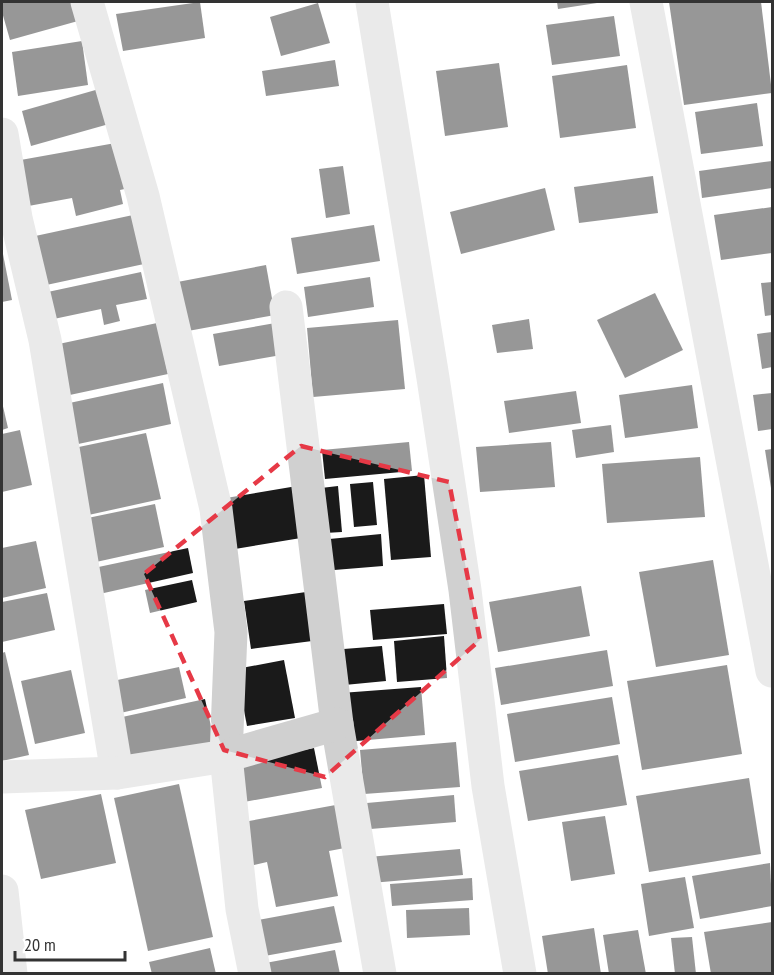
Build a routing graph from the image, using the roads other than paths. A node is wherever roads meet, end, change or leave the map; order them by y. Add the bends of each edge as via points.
1 (87, 2) edge
2 (372, 2) edge
3 (646, 2) edge
4 (2, 134) edge
5 (286, 307) dead end
6 (767, 609) edge
7 (772, 671) edge
8 (337, 724) junction
9 (226, 756) junction
10 (117, 773) junction
11 (2, 777) edge
12 (2, 891) edge
13 (11, 974) edge
14 (255, 974) edge
15 (380, 974) edge
16 (520, 974) edge

1 - 9 street via 143,196 216,509 231,632
2 - 16 street via 435,389 465,590 488,786
3 - 6 street
4 - 10 street via 16,218 45,340
5 - 8 street
6 - 7 street
8 - 9 street
8 - 15 street
9 - 10 street
9 - 14 street via 242,909
10 - 11 street
12 - 13 street

